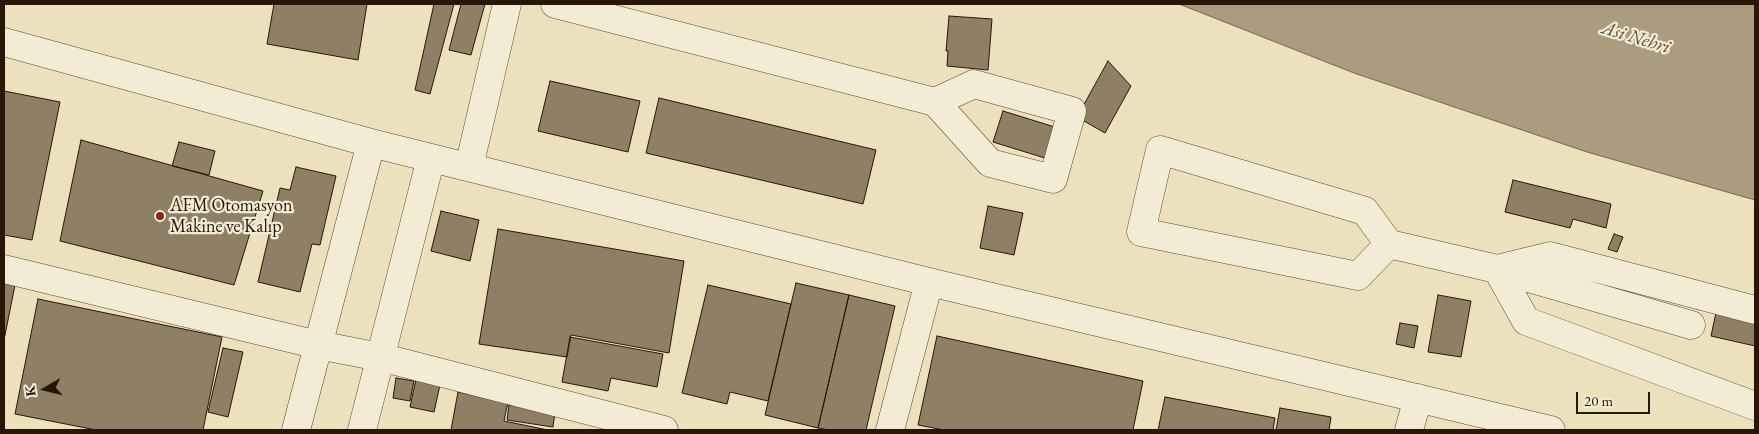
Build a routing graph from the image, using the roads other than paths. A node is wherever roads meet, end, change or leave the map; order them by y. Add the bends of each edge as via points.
1 (507, 4) edge
2 (555, 4) edge
3 (4, 42) edge
4 (935, 102) junction
5 (371, 143) junction
6 (431, 158) junction
7 (468, 167) junction
8 (1389, 244) junction
9 (4, 269) edge
10 (1497, 269) junction
11 (929, 282) junction
12 (1755, 310) edge
13 (1691, 325) dead end
14 (318, 345) junction
15 (380, 357) junction
16 (1418, 398) junction
17 (1755, 406) edge
18 (296, 430) edge
19 (362, 430) edge
20 (664, 430) edge
21 (890, 430) edge
22 (1409, 430) edge
23 (1551, 430) edge

1 - 7 street
2 - 4 street
3 - 5 street
4 - 4 street via 990,163 1053,179 1072,111 974,84
5 - 6 street
5 - 14 street
6 - 7 street
6 - 15 street
7 - 11 street
8 - 8 street via 1366,211 1160,150 1141,232 1358,276
8 - 10 street
9 - 14 street
10 - 12 street via 1550,256
10 - 13 street
10 - 17 street via 1526,321
11 - 16 street
11 - 21 street
14 - 15 street
14 - 18 street
15 - 19 street
15 - 20 street
16 - 22 street
16 - 23 street

